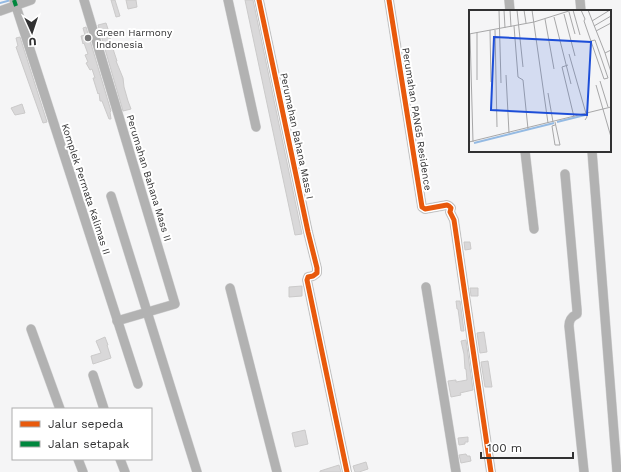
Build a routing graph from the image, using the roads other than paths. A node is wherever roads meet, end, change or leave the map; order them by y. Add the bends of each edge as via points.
1 (31, 0) edge
2 (84, 0) edge
3 (228, 0) edge
4 (259, 0) edge
5 (389, 0) edge
6 (509, 0) edge
7 (580, 0) edge
8 (15, 2) edge
9 (510, 10) edge
10 (581, 10) edge
11 (0, 11) edge
12 (256, 127) dead end
13 (525, 152) edge
14 (592, 152) edge
15 (565, 174) dead end
16 (111, 196) dead end
17 (534, 228) dead end
18 (426, 286) dead end
19 (230, 288) dead end
20 (147, 312) junction
21 (117, 321) junction
22 (31, 329) dead end
23 (93, 375) dead end
24 (138, 384) dead end
25 (60, 408) edge
26 (104, 408) edge
27 (78, 460) edge
28 (120, 460) edge
29 (83, 472) edge
30 (125, 472) edge
31 (197, 472) edge
32 (277, 472) edge
33 (347, 472) edge
34 (456, 472) edge
35 (491, 472) edge
36 (584, 472) edge
37 (617, 472) edge

1 - 8 street
2 - 20 street, Perumahan Bahana Mass II via 175,304
3 - 12 street
4 - 33 street, Perumahan Bahana Mass I via 317,268 317,272 307,280
5 - 35 street, Perumahan PANG5 Residence via 422,207 425,210 447,205 451,208 454,220
6 - 9 street
7 - 10 street
8 - 11 street
8 - 21 street, Komplek Permata Kalimas II
13 - 17 street
14 - 37 street
15 - 36 street via 577,310 569,326
16 - 20 street
18 - 34 street
19 - 32 street
20 - 21 street, Perumahan Bahana Mass II
20 - 31 street
21 - 24 street, Komplek Permata Kalimas II
22 - 25 street
23 - 26 street
27 - 29 street
28 - 30 street

